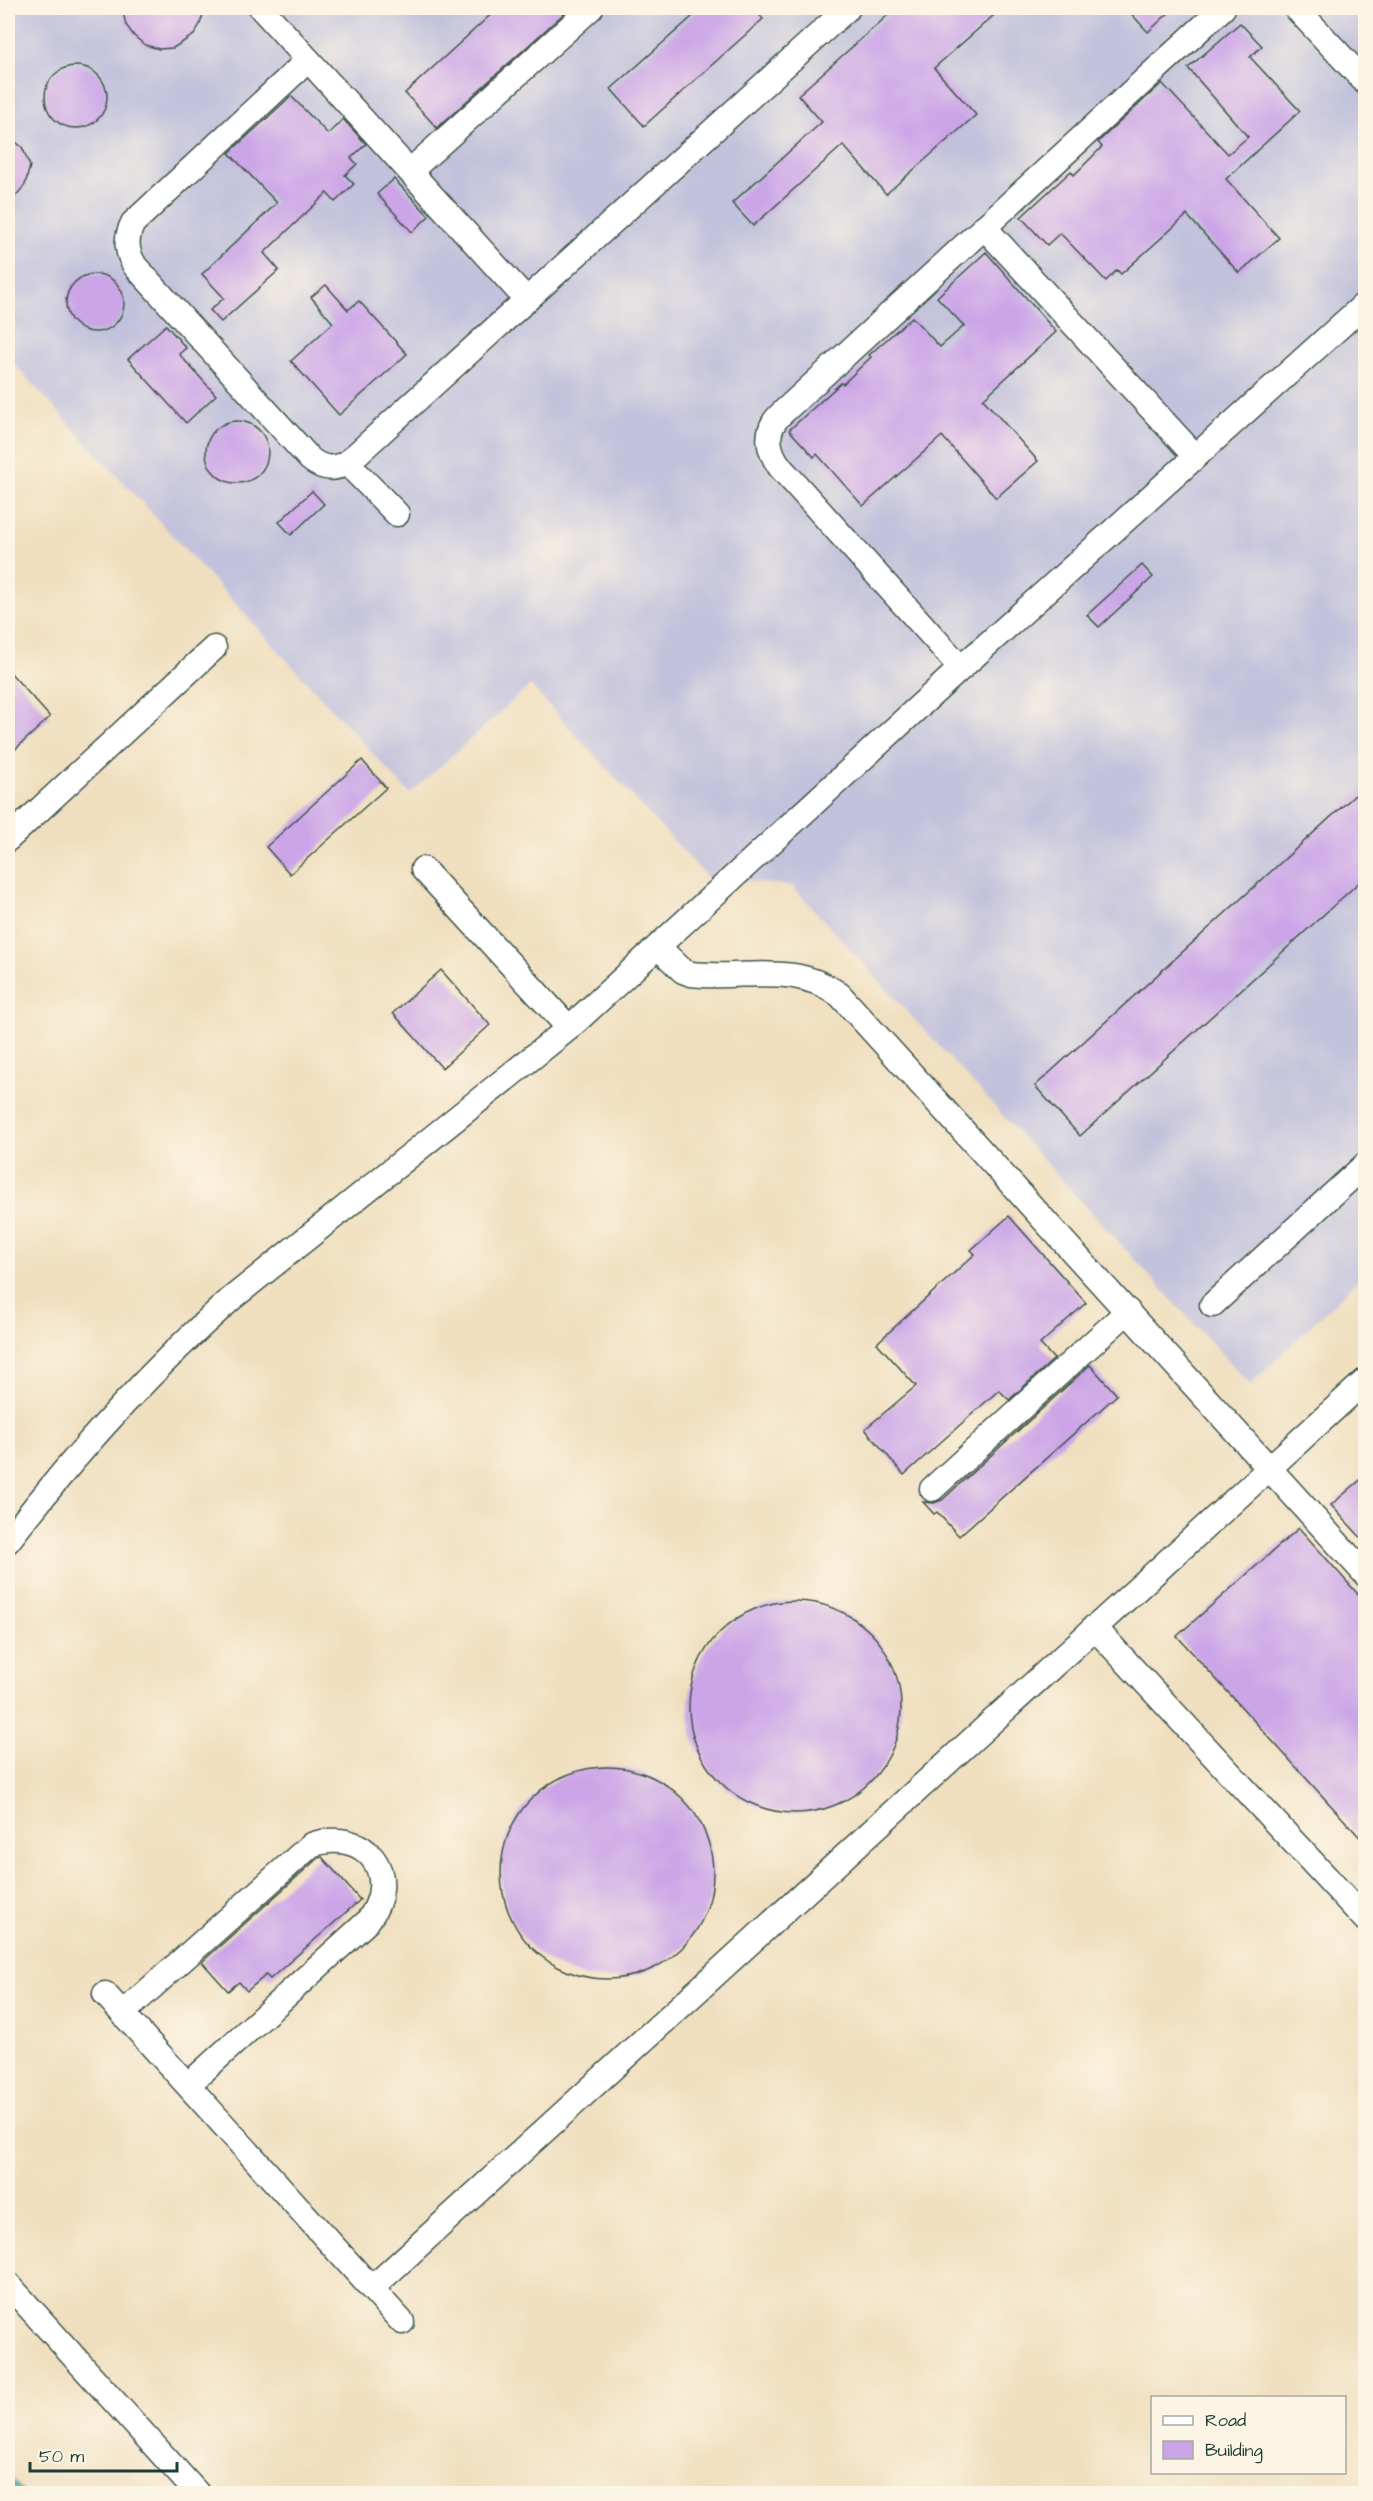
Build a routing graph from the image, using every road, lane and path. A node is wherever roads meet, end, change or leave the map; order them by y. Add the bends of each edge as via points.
1 (261, 8) edge
2 (591, 8) edge
3 (848, 8) edge
4 (1223, 8) edge
5 (1296, 8) edge
6 (308, 60) junction
7 (1365, 83) edge
8 (410, 171) junction
9 (984, 227) junction
10 (526, 299) junction
11 (1365, 303) edge
12 (1195, 456) junction
13 (347, 463) junction
14 (397, 514) dead end
15 (214, 648) dead end
16 (961, 668) junction
17 (8, 839) edge
18 (423, 869) dead end
19 (658, 947) junction
20 (569, 1028) junction
21 (1365, 1164) edge
22 (1212, 1305) dead end
23 (1128, 1311) junction
24 (1365, 1380) edge
25 (1268, 1468) junction
26 (932, 1489) dead end
27 (8, 1541) edge
28 (1365, 1575) edge
29 (1094, 1628) junction
30 (1365, 1920) edge
31 (105, 1994) dead end
32 (123, 2013) junction
33 (188, 2085) junction
34 (8, 2284) edge
35 (372, 2288) junction
36 (402, 2322) dead end
37 (198, 2493) edge

1 - 6 street
2 - 8 street
3 - 10 street
4 - 9 street
5 - 7 street
6 - 8 street
6 - 13 street via 133,224 127,245 135,266 310,459 332,468
8 - 10 street
9 - 12 street
9 - 16 street via 775,420 769,435 771,453 780,467
10 - 13 street
11 - 12 street
12 - 16 street
13 - 14 street
15 - 17 street
16 - 19 street
18 - 20 street
19 - 20 street
19 - 23 street via 691,974 802,976 840,995
20 - 27 street via 194,1332 88,1441
21 - 22 street
23 - 25 street
23 - 26 street
24 - 25 street
25 - 28 street
25 - 29 street
29 - 30 street
29 - 35 street
31 - 32 street
32 - 33 street
32 - 33 street via 311,1845 341,1839 368,1853 382,1880 377,1910
33 - 35 street
34 - 37 street
35 - 36 street

